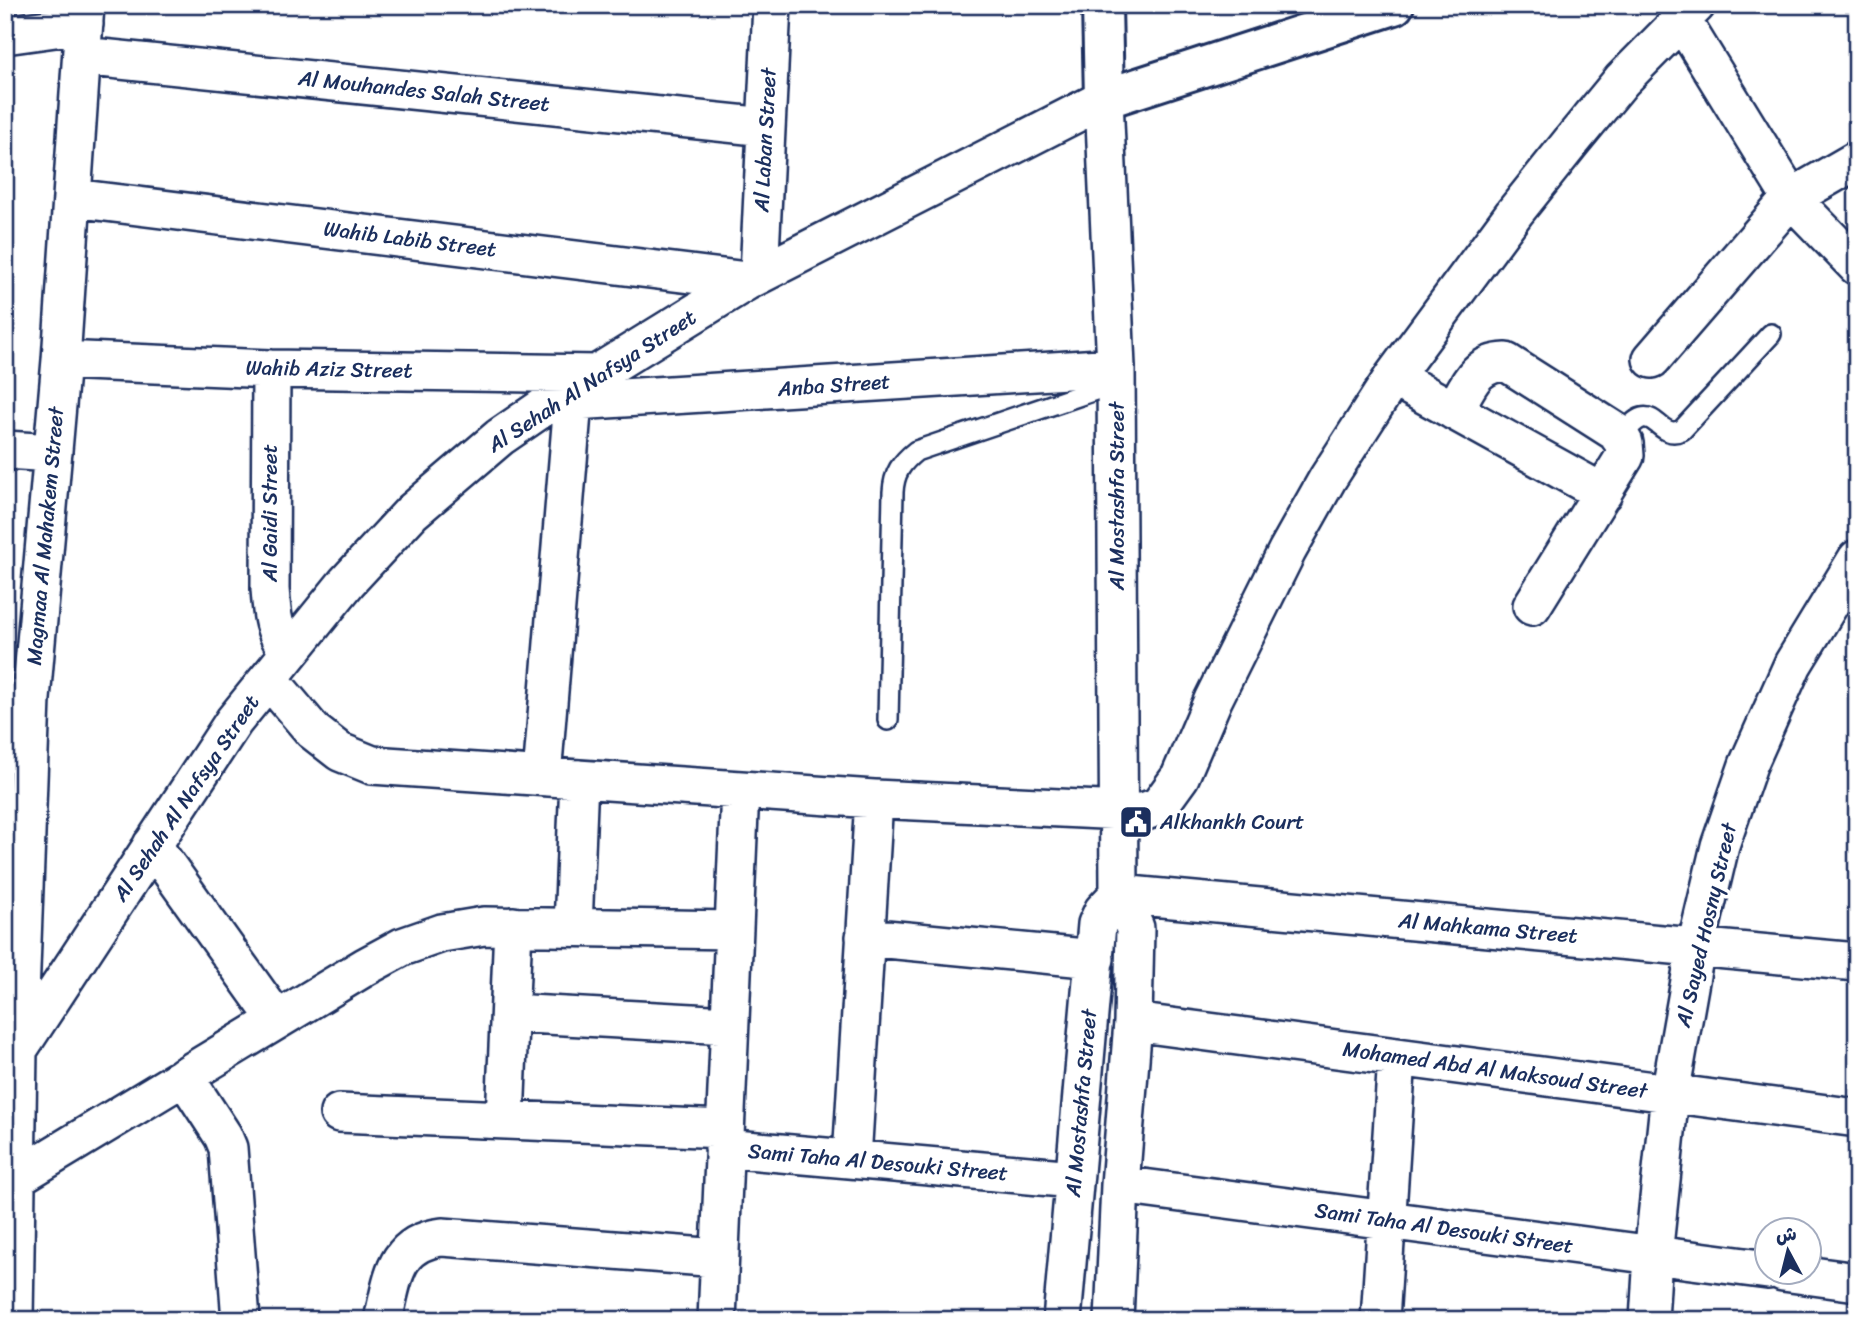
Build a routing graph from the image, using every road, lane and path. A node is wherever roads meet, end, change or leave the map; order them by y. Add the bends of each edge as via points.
1 (772, 5) edge
2 (1102, 5) edge
3 (1394, 5) edge
4 (1688, 12) edge
5 (84, 29) edge
6 (5, 35) edge
7 (1104, 99) junction
8 (766, 127) junction
9 (1857, 160) edge
10 (73, 198) junction
11 (1791, 198) junction
12 (1857, 267) edge
13 (753, 278) junction
14 (1772, 334) dead end
15 (1652, 359) dead end
16 (61, 360) junction
17 (271, 369) junction
18 (598, 374) junction
19 (1116, 375) junction
20 (1392, 377) junction
21 (562, 402) junction
22 (1454, 411) junction
23 (1621, 437) junction
24 (5, 450) edge
25 (53, 453) junction
26 (1602, 493) junction
27 (1857, 559) edge
28 (1532, 606) dead end
29 (21, 620) edge
30 (279, 666) junction
31 (888, 720) dead end
32 (542, 776) junction
33 (579, 779) junction
34 (740, 790) junction
35 (874, 799) junction
36 (1119, 811) junction
37 (15, 829) edge
38 (152, 845) junction
39 (1119, 894) junction
40 (513, 926) junction
41 (573, 927) junction
42 (734, 930) junction
43 (865, 937) junction
44 (1696, 947) junction
45 (1095, 959) junction
46 (1857, 962) edge
47 (510, 1013) junction
48 (277, 1020) junction
49 (1133, 1023) junction
50 (729, 1025) junction
51 (18, 1050) junction
52 (1397, 1057) junction
53 (184, 1076) junction
54 (1670, 1094) junction
55 (340, 1113) dead end
56 (1857, 1118) edge
57 (505, 1120) junction
58 (724, 1139) junction
59 (852, 1159) junction
60 (16, 1178) junction
61 (1074, 1179) junction
62 (1120, 1185) junction
63 (1386, 1220) junction
64 (1653, 1255) junction
65 (719, 1258) junction
66 (1754, 1268) edge
67 (1824, 1278) edge
68 (1857, 1282) edge
69 (14, 1320) edge
70 (241, 1320) edge
71 (383, 1320) edge
72 (717, 1320) edge
73 (1062, 1320) edge
74 (1114, 1320) edge
75 (1380, 1320) edge
76 (1649, 1320) edge

1 - 8 street, Al Laban Street
2 - 7 main road
3 - 7 main road, Al Sehah Al Nafsya Street
4 - 11 street
4 - 20 street, Al Gaidi Street via 1622,80 1563,152
5 - 6 street, Al Mouhandes Salah Street
5 - 8 street, Al Mouhandes Salah Street
5 - 10 street, Magmaa Al Mahakem Street
7 - 13 street, Al Sehah Al Nafsya Street
7 - 19 street, Al Mostashfa Street
8 - 13 street, Al Laban Street
9 - 11 street
10 - 13 street, Wahib Labib Street
10 - 16 street, Magmaa Al Mahakem Street
11 - 12 street
11 - 15 street
13 - 18 street, Al Sehah Al Nafsya Street
14 - 23 lane via 1682,430 1671,432 1644,417
16 - 17 street, Wahib Aziz Street
16 - 25 street, Magmaa Al Mahakem Street
17 - 18 street, Wahib Aziz Street
17 - 30 street, Al Gaidi Street via 270,589
18 - 21 street, Al Sehah Al Nafsya Street
19 - 21 street, Anba Street
19 - 31 lane via 916,451 898,468 893,492
19 - 36 street, Al Mostashfa Street
20 - 22 street
20 - 36 street, Al Gaidi Street via 1287,551 1171,792 1158,806 1143,812
21 - 30 street, Al Sehah Al Nafsya Street via 500,437 412,512
21 - 32 street
22 - 23 street via 1477,372 1486,365 1506,362
22 - 26 street
23 - 26 street via 1625,456
24 - 25 street
25 - 29 street, Magmaa Al Mahakem Street
26 - 28 street
27 - 44 street, Al Sayed Hosny Street via 1793,664 1748,765 1720,846
29 - 37 street, Magmaa Al Mahakem Street
30 - 32 street, Al Gaidi Street via 313,731 340,752 372,765
30 - 38 street, Al Sehah Al Nafsya Street via 234,721
32 - 33 street, Al Gaidi Street
33 - 34 street, Al Gaidi Street
33 - 41 street
34 - 35 street, Al Gaidi Street
34 - 42 street
35 - 36 street, Al Gaidi Street
35 - 43 street
36 - 39 street, Al Mostashfa Street
37 - 51 street, Magmaa Al Mahakem Street
38 - 48 street
38 - 51 street, Al Sehah Al Nafsya Street
39 - 44 street, Al Mahkama Street
39 - 45 street, Al Mostashfa Street via 1097,923
39 - 49 street, Al Mostashfa Street via 1135,928
40 - 41 street
40 - 47 street
40 - 48 street via 442,933 402,947
41 - 42 street
42 - 50 street
43 - 45 street
43 - 59 street
44 - 46 street, Al Mahkama Street
44 - 54 street, Al Sayed Hosny Street
45 - 61 street, Al Mostashfa Street
47 - 50 street
47 - 57 street
48 - 53 street
49 - 52 street, Mohamed Abd Al Maksoud Street
49 - 62 street, Al Mostashfa Street
50 - 58 street
51 - 60 street, Magmaa Al Mahakem Street
52 - 54 street, Mohamed Abd Al Maksoud Street
52 - 63 street
53 - 60 street
53 - 70 street via 228,1148
54 - 56 street, Mohamed Abd Al Maksoud Street
54 - 64 street, Al Sayed Hosny Street
55 - 57 street, Sami Taha Al Desouki Street
57 - 58 street, Sami Taha Al Desouki Street
58 - 59 street, Sami Taha Al Desouki Street
58 - 65 street
59 - 61 street, Sami Taha Al Desouki Street
60 - 69 street, Magmaa Al Mahakem Street
61 - 73 street, Al Mostashfa Street
62 - 63 street, Sami Taha Al Desouki Street
62 - 74 street, Al Mostashfa Street
63 - 64 street, Sami Taha Al Desouki Street
63 - 75 street
64 - 66 street, Sami Taha Al Desouki Street
64 - 76 street, Al Sayed Hosny Street
65 - 71 street via 427,1239 403,1255
65 - 72 street
67 - 68 street

